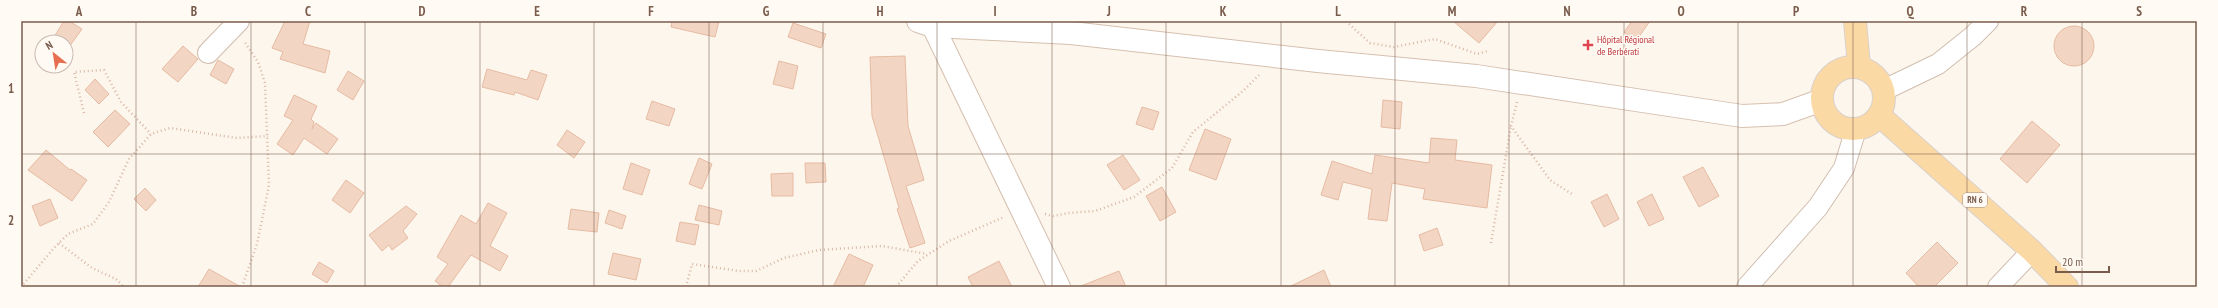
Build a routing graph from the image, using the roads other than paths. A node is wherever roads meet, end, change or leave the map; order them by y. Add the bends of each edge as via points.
1 (1856, 21) edge
2 (1988, 21) edge
3 (233, 23) edge
4 (925, 24) edge
5 (208, 53) dead end
6 (1859, 66) junction
7 (1884, 90) junction
8 (1822, 100) junction
9 (1879, 115) junction
10 (1856, 129) junction
11 (2032, 251) junction
12 (1059, 287) edge
13 (1747, 287) edge
14 (1998, 287) edge
15 (2067, 287) edge

1 - 6 main road
2 - 7 street via 1938,64
3 - 5 street
4 - 8 street via 1072,33 1522,82 1742,116 1783,114
4 - 12 street
6 - 7 main road via 1879,79
6 - 8 main road via 1849,66 1831,75 1825,82
7 - 9 main road via 1883,107
8 - 10 main road via 1829,118 1842,127
9 - 10 main road via 1869,125
9 - 11 main road, RN 6
10 - 13 street via 1844,168 1818,207
11 - 14 street
11 - 15 main road, RN 6

